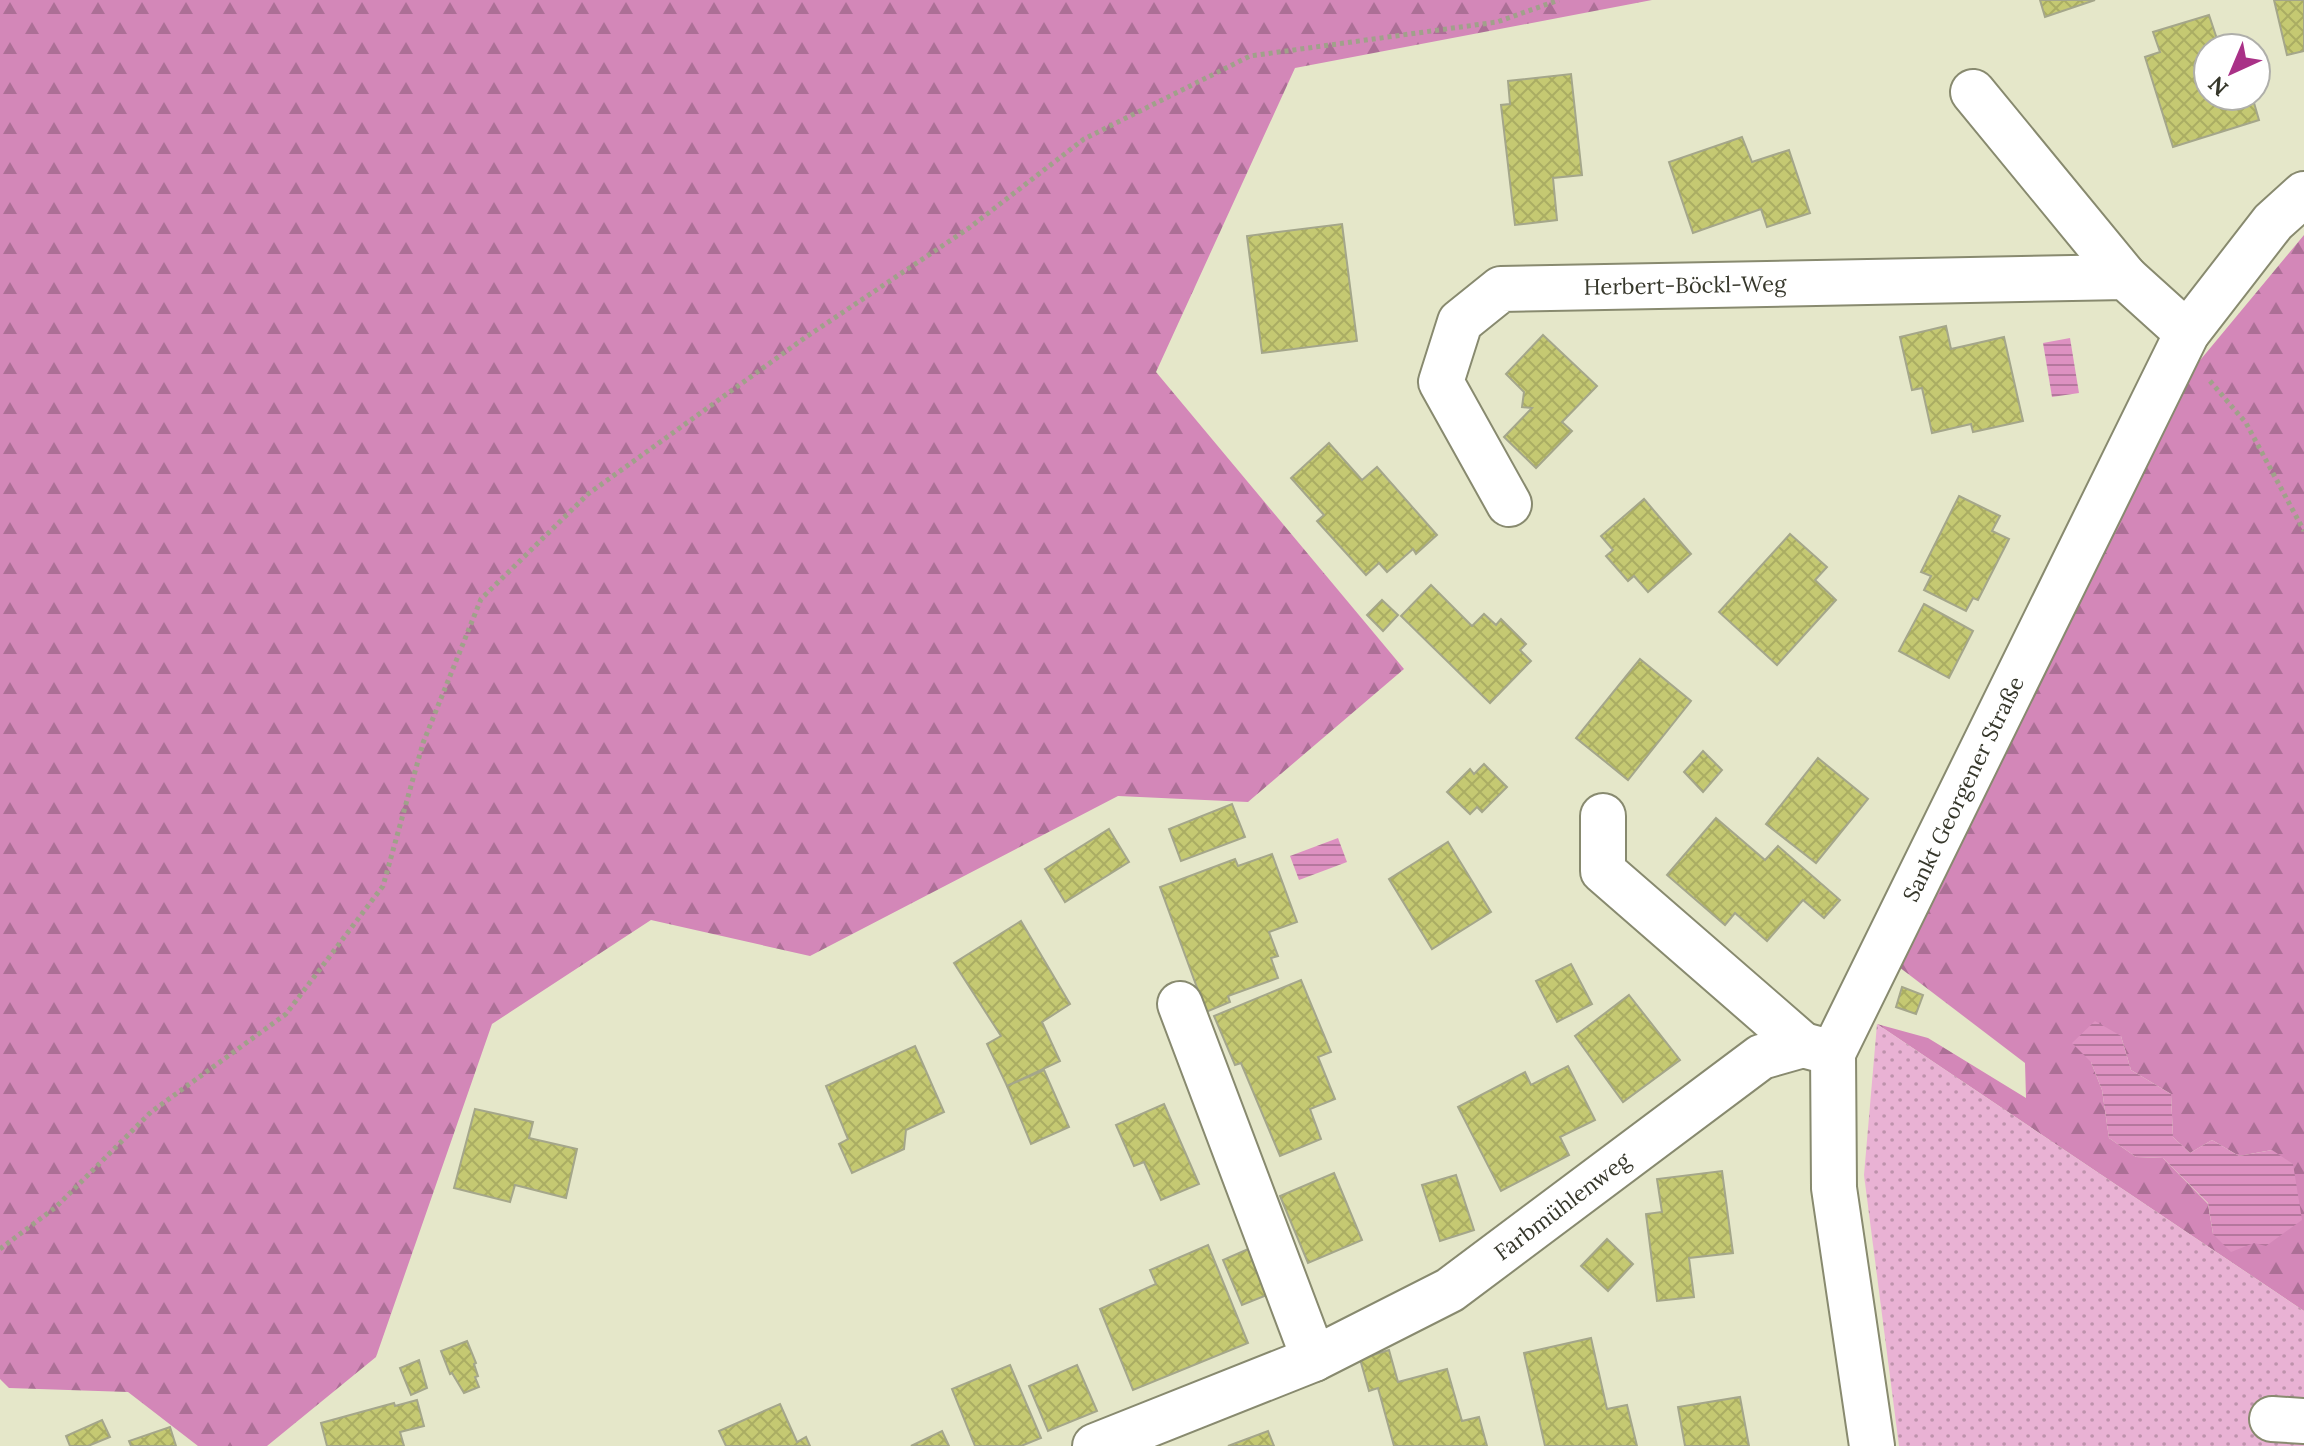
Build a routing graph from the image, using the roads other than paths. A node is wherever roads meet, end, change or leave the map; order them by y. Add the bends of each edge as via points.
1 (1973, 92) dead end
2 (2304, 194) edge
3 (2125, 277) junction
4 (2184, 340) junction
5 (1509, 504) dead end
6 (1603, 816) dead end
7 (1180, 1004) dead end
8 (1818, 1049) junction
9 (1314, 1359) junction
10 (1095, 1446) edge
11 (1872, 1446) edge

1 - 3 street
2 - 4 street, Sankt Georgener Straße via 2273,222
3 - 4 street
3 - 5 street, Herbert-Böckl-Weg via 1501,289 1460,322 1441,382
4 - 8 street, Sankt Georgener Straße
6 - 8 street via 1603,871
7 - 9 street
8 - 9 street, Farbmühlenweg via 1761,1057 1450,1290
8 - 11 street, Sankt Georgener Straße
9 - 10 street, Farbmühlenweg

